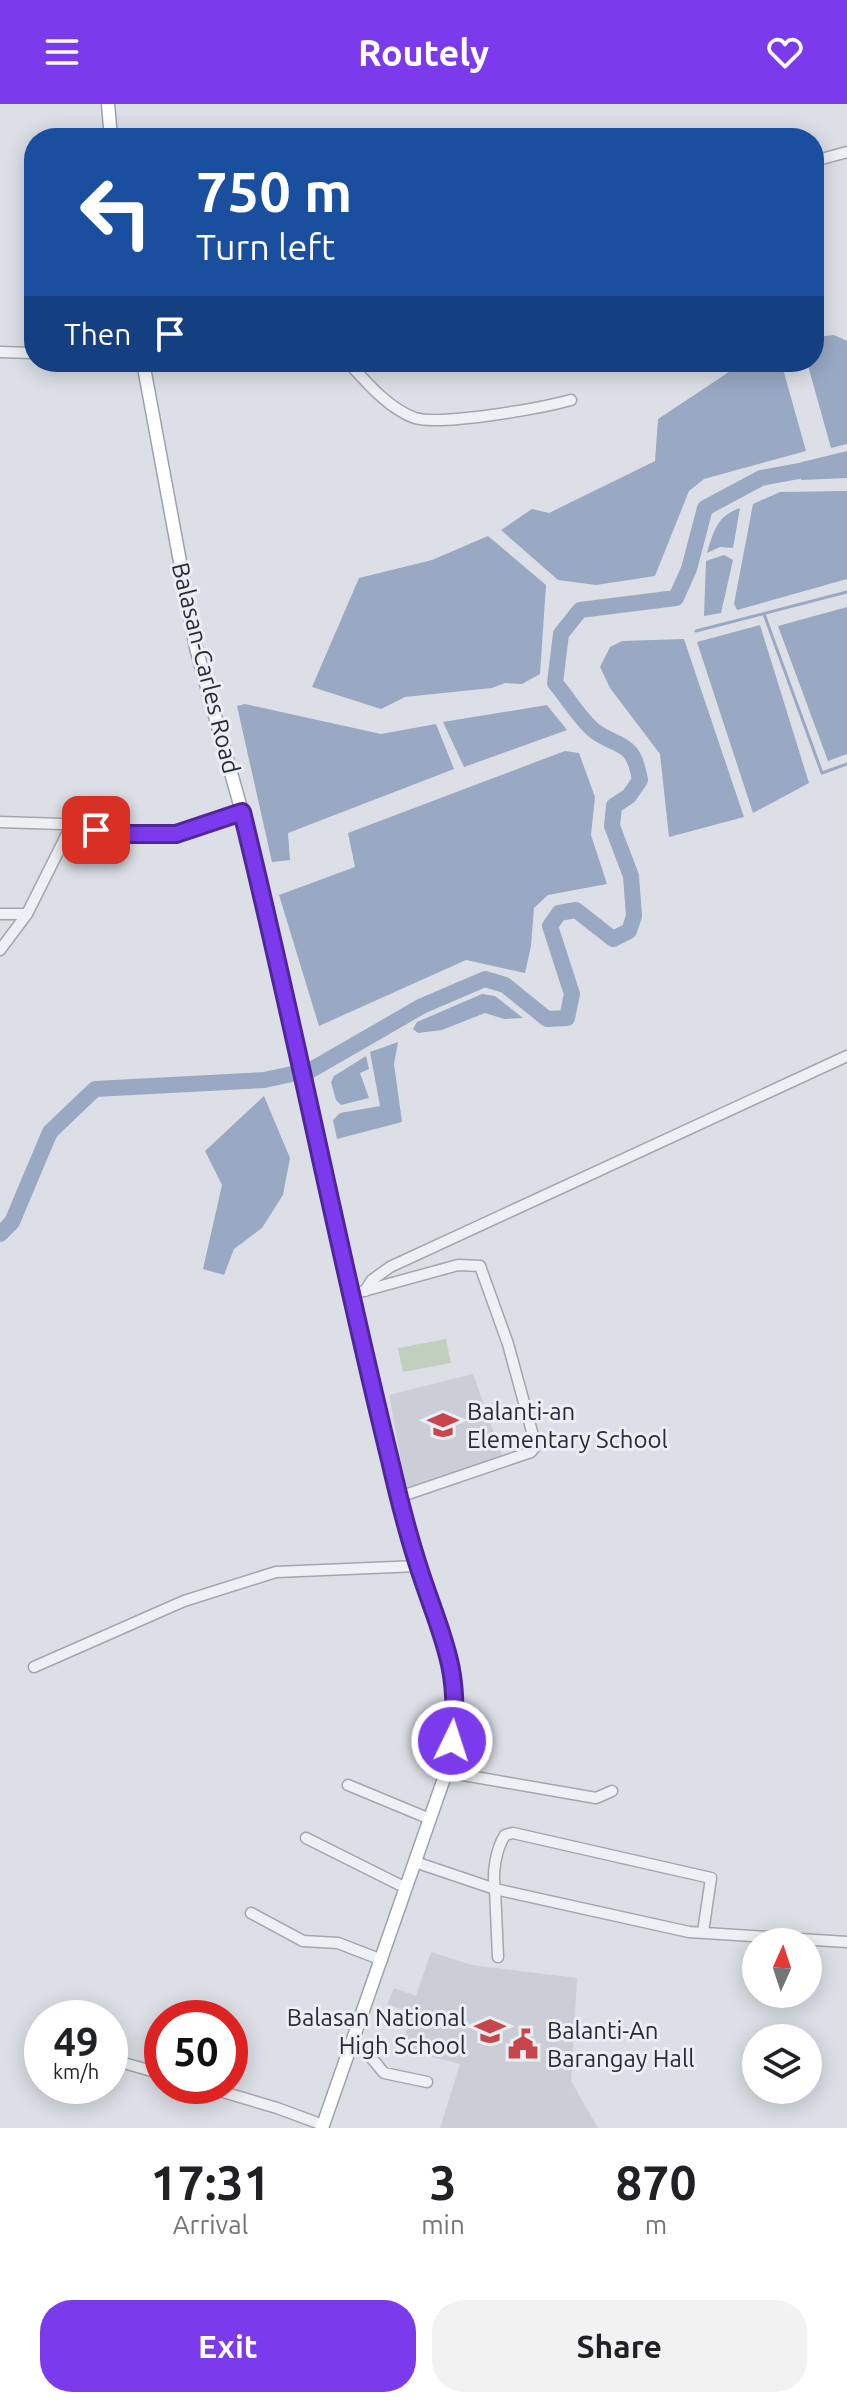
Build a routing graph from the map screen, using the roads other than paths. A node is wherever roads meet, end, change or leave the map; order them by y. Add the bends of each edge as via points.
1 (108, 104) edge
2 (110, 128) edge
3 (847, 152) edge
4 (824, 158) edge
5 (0, 352) edge
6 (24, 353) edge
7 (145, 372) edge
8 (358, 372) edge
9 (571, 400) dead end
10 (242, 812) junction
11 (0, 822) edge
12 (71, 826) junction
13 (0, 914) edge
14 (27, 914) junction
15 (0, 950) edge
16 (847, 1056) edge
17 (365, 1291) junction
18 (349, 1295) junction
19 (399, 1497) junction
20 (418, 1566) junction
21 (34, 1667) dead end
22 (446, 1772) junction
23 (348, 1785) dead end
24 (612, 1791) dead end
25 (430, 1819) junction
26 (306, 1838) dead end
27 (415, 1862) junction
28 (406, 1888) junction
29 (495, 1889) junction
30 (251, 1913) dead end
31 (703, 1932) junction
32 (847, 1942) edge
33 (498, 1957) dead end
34 (382, 1960) junction
35 (352, 2044) junction
36 (427, 2082) dead end
37 (248, 2099) edge
38 (322, 2126) edge

1 - 2 main road
3 - 4 street
5 - 6 street
7 - 10 main road, Balasan-Carles Road via 196,648
8 - 9 street via 415,418 492,414
10 - 12 street via 176,834 121,834
10 - 18 main road, Balasan-Carles Road
11 - 12 street
12 - 14 street
13 - 14 street
14 - 15 street
16 - 17 street via 390,1267
17 - 18 street
17 - 19 street via 458,1265 480,1266 508,1344 535,1447
18 - 19 main road, Balasan-Carles Road
19 - 20 main road, Balasan-Carles Road
20 - 21 street via 276,1572 184,1601
20 - 22 main road, Balasan-Carles Road via 453,1671 455,1718
22 - 24 street via 596,1798
22 - 25 main road, Balasan-Carles Road
23 - 25 street
25 - 27 main road, Balasan-Carles Road
26 - 28 street
27 - 28 main road, Balasan-Carles Road
27 - 29 street
28 - 34 main road, Balasan-Carles Road
29 - 31 street
29 - 31 street via 501,1841 505,1835 525,1835 711,1878
29 - 33 street
30 - 34 street via 303,1941 338,1943
31 - 32 street
34 - 35 main road, Balasan-Carles Road
35 - 36 street via 384,2073
35 - 38 main road, Balasan-Carles Road
37 - 38 street

